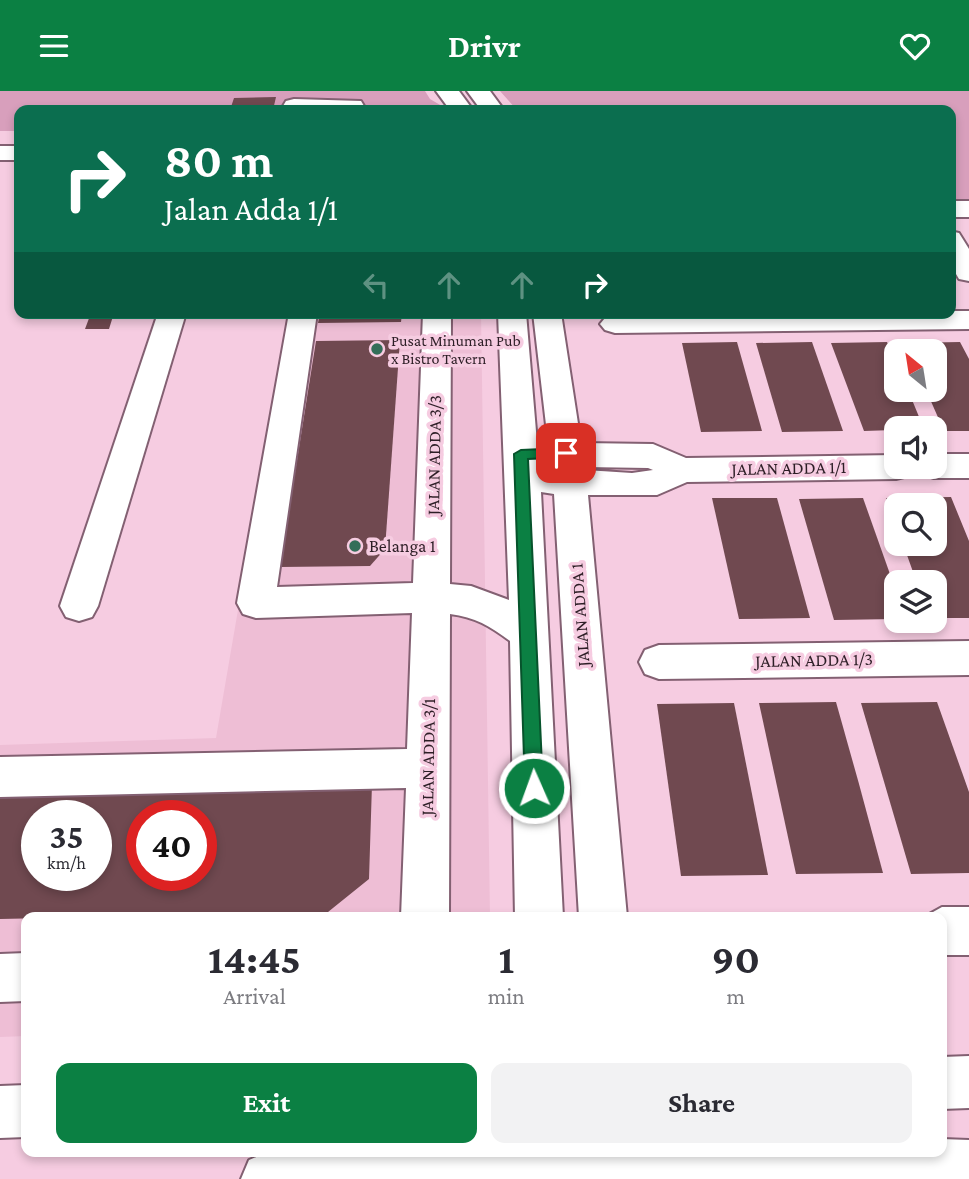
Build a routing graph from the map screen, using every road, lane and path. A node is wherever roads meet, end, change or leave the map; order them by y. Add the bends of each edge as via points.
1 (447, 91) edge
2 (478, 91) edge
3 (458, 105) edge
4 (489, 105) edge
5 (956, 250) edge
6 (969, 273) edge
7 (170, 319) edge
8 (302, 319) edge
9 (437, 319) edge
10 (512, 319) edge
11 (548, 319) edge
12 (969, 320) edge
13 (615, 324) dead end
14 (947, 466) edge
15 (969, 466) edge
16 (522, 467) junction
17 (884, 467) edge
18 (568, 468) junction
19 (431, 597) junction
20 (79, 606) dead end
21 (528, 634) junction
22 (969, 658) edge
23 (659, 663) dead end
24 (428, 768) junction
25 (0, 777) edge
26 (425, 912) edge
27 (539, 912) edge
28 (603, 912) edge
29 (947, 931) edge
30 (969, 931) edge
31 (21, 977) edge
32 (0, 978) edge
33 (969, 1082) edge
34 (947, 1083) edge
35 (21, 1111) edge
36 (0, 1112) edge
37 (624, 1158) edge
38 (547, 1159) edge
39 (969, 1167) edge
40 (268, 1179) edge

1 - 3 street
2 - 4 street
5 - 6 street
7 - 20 street
8 - 19 street via 256,603
9 - 19 street, JALAN ADDA 3/3
10 - 16 street
11 - 18 street, JALAN ADDA 1
12 - 13 street
14 - 15 street
16 - 18 street, JALAN ADDA 1/1
16 - 21 street
17 - 18 street, JALAN ADDA 1/1 via 682,470 657,483 632,485
18 - 28 street, JALAN ADDA 1
19 - 21 street via 471,601 503,614
19 - 24 street, JALAN ADDA 3/1
21 - 27 street
22 - 23 street, JALAN ADDA 1/3
24 - 25 street
24 - 26 street, JALAN ADDA 3/1
29 - 30 street
31 - 32 street
33 - 34 street
35 - 36 street
37 - 38 street
37 - 39 street
38 - 40 street

